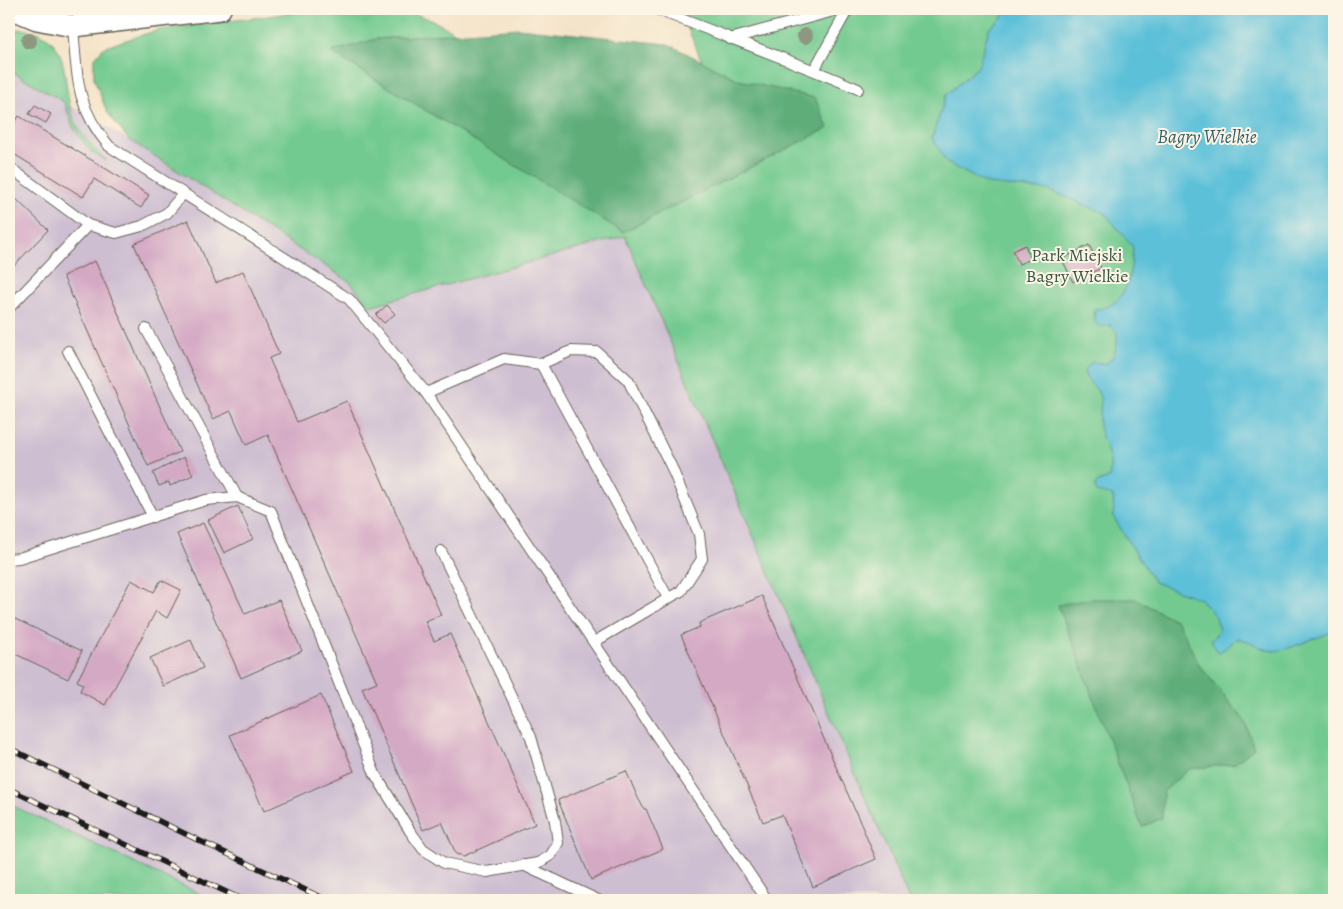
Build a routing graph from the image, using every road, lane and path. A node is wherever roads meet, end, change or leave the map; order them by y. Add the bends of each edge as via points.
1 (13, 9) edge
2 (220, 9) edge
3 (656, 9) edge
4 (842, 9) edge
5 (848, 9) edge
6 (73, 26) junction
7 (730, 39) junction
8 (814, 70) junction
9 (858, 89) dead end
10 (9, 167) edge
11 (183, 194) junction
12 (88, 225) junction
13 (9, 308) edge
14 (146, 329) dead end
15 (68, 351) dead end
16 (541, 364) junction
17 (426, 393) junction
18 (237, 497) junction
19 (153, 516) junction
20 (441, 551) dead end
21 (9, 559) edge
22 (668, 598) junction
23 (594, 642) junction
24 (523, 865) junction
25 (598, 900) edge
26 (767, 900) edge

1 - 6 street via 36,19
2 - 6 street
3 - 7 lane
4 - 7 lane
5 - 8 lane
6 - 11 lane via 78,85 85,111 97,132 109,146
7 - 8 lane
8 - 9 lane
10 - 12 lane
11 - 12 lane via 166,213 142,226 116,233
11 - 17 lane via 349,299
12 - 13 lane
14 - 18 lane
15 - 19 lane
16 - 17 lane via 504,359
16 - 22 lane
16 - 22 lane via 571,352 597,352 628,380 671,466 699,534 702,559 681,590
17 - 23 lane
18 - 19 lane via 206,500
18 - 24 lane via 271,511 375,774 423,849 444,863 487,872
19 - 21 lane
20 - 24 lane via 531,737 555,821 558,843 551,855 538,863
22 - 23 lane
23 - 26 lane
24 - 25 lane

